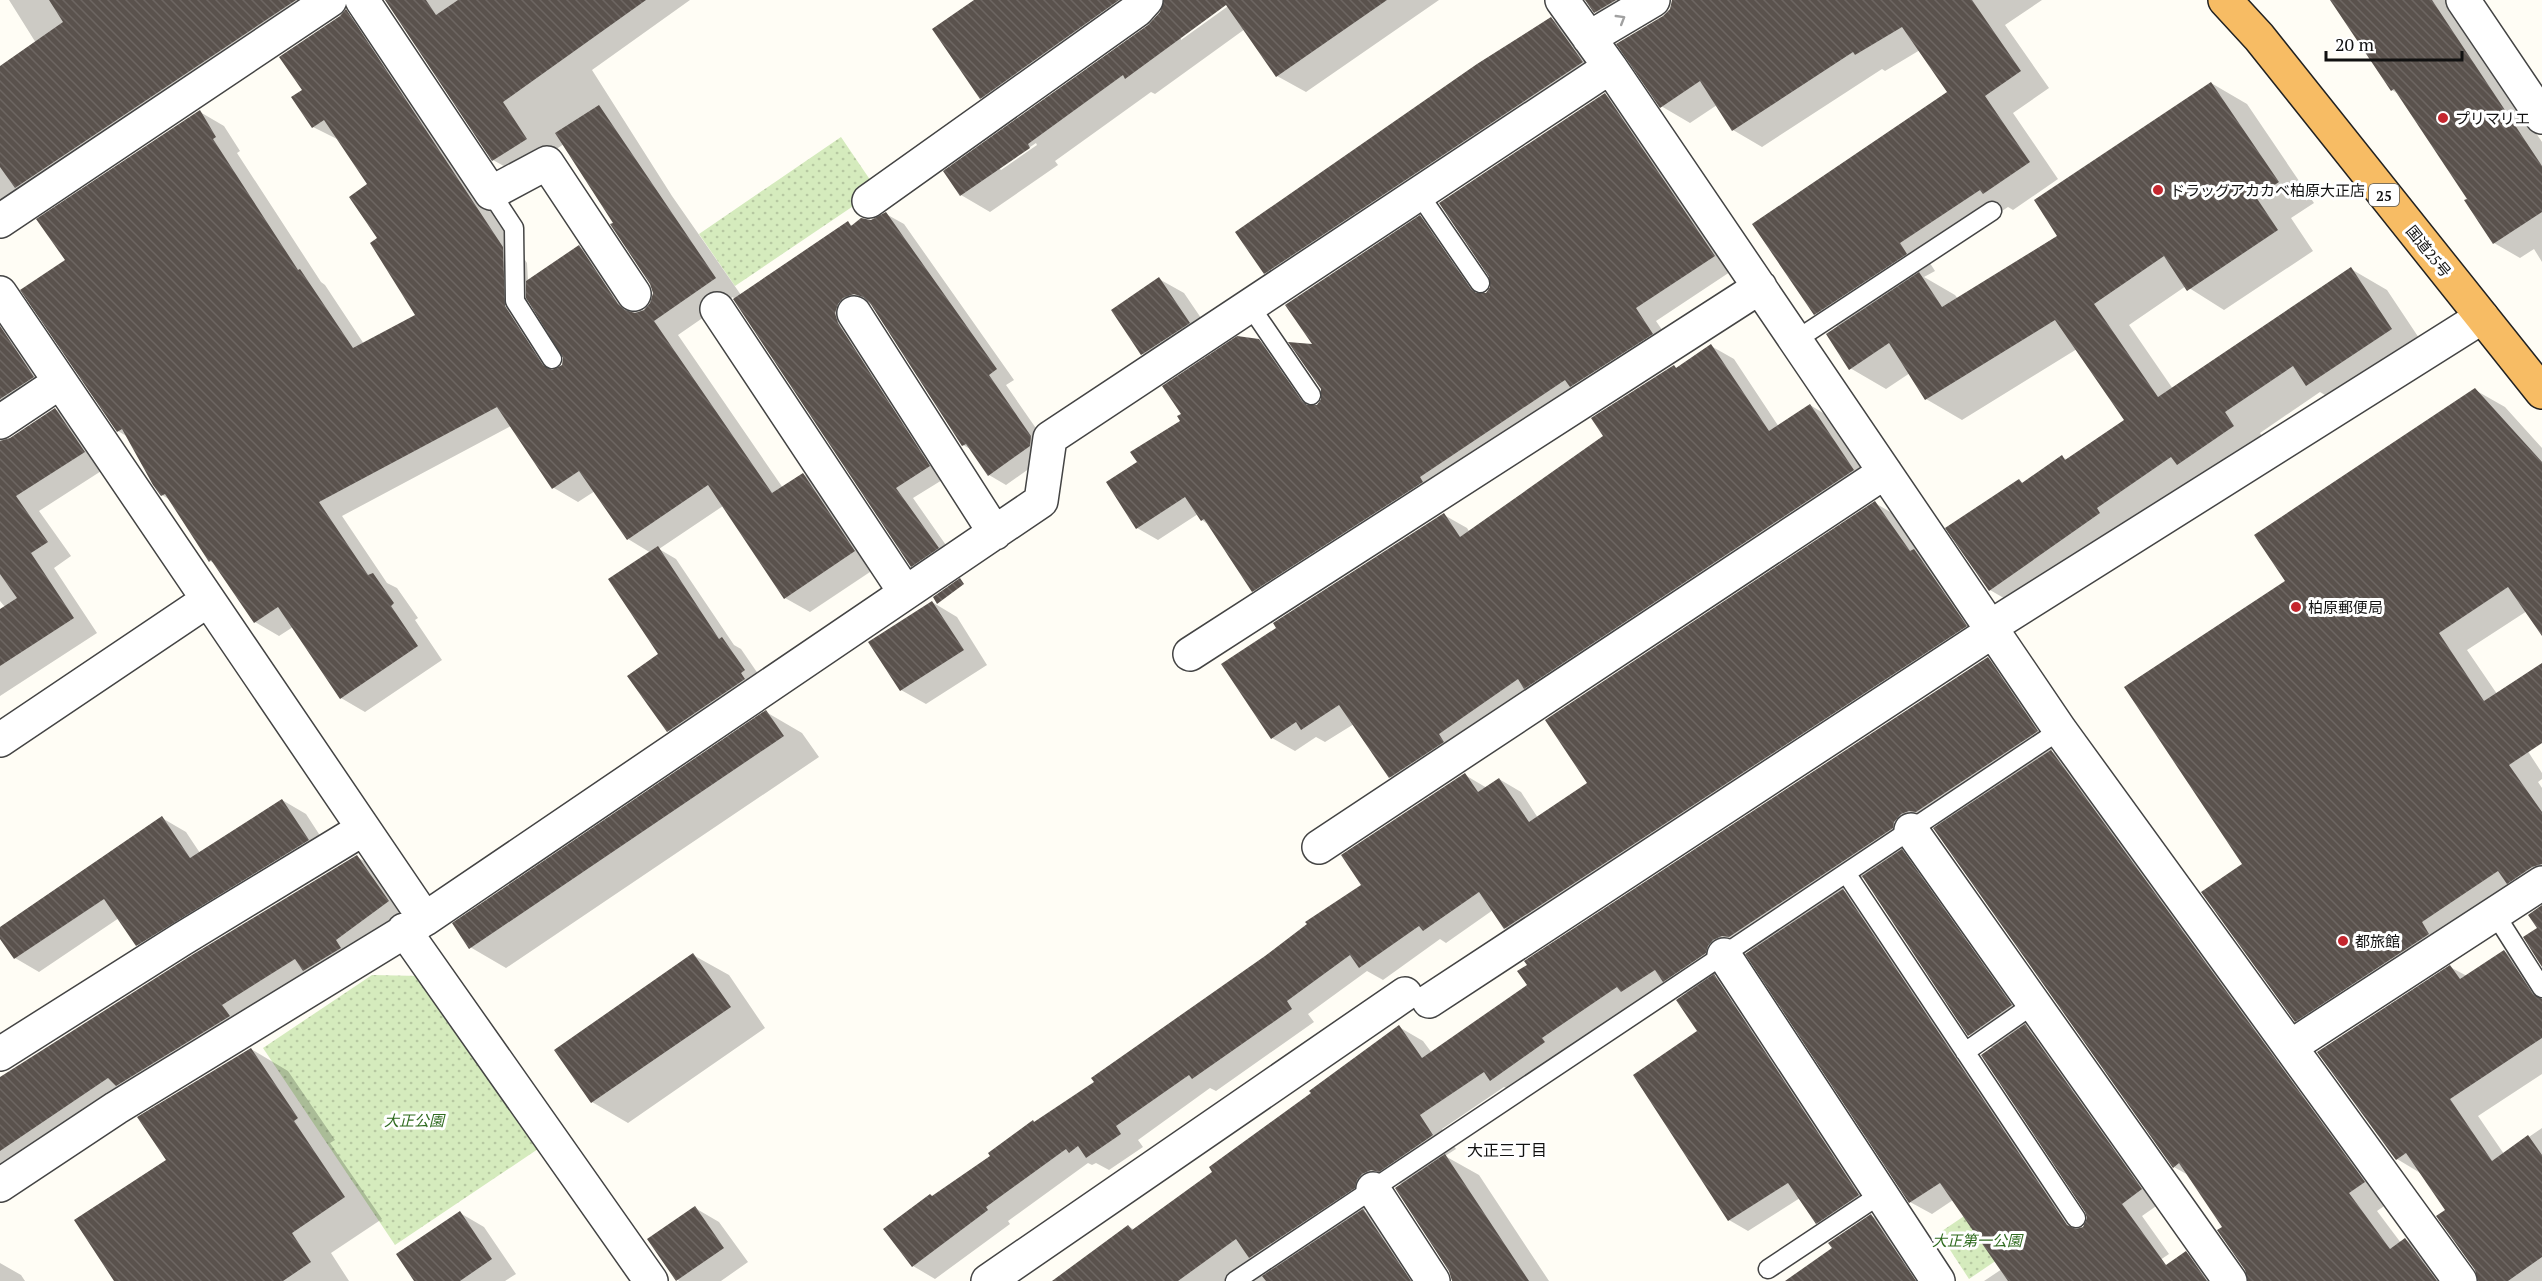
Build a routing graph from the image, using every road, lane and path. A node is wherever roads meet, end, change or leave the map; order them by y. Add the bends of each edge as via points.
1 (362, 0) edge
2 (1562, 0) edge
3 (1653, 0) edge
4 (2225, 0) edge
5 (2463, 0) edge
6 (326, 1) edge
7 (1138, 3) edge
8 (1589, 38) junction
9 (1610, 67) junction
10 (2542, 117) edge
11 (491, 193) junction
12 (1419, 194) junction
13 (869, 201) dead end
14 (1992, 211) dead end
15 (0, 221) edge
16 (1480, 283) dead end
17 (1760, 286) junction
18 (0, 293) edge
19 (634, 294) dead end
20 (1251, 306) junction
21 (717, 309) dead end
22 (854, 313) dead end
23 (2482, 317) junction
24 (1796, 340) junction
25 (552, 359) dead end
26 (60, 382) junction
27 (2542, 392) edge
28 (1311, 395) dead end
29 (0, 422) edge
30 (1885, 472) junction
31 (995, 533) junction
32 (905, 592) junction
33 (208, 600) junction
34 (1992, 629) junction
35 (1190, 654) dead end
36 (2060, 730) junction
37 (0, 740) edge
38 (363, 829) junction
39 (1911, 830) junction
40 (1319, 847) dead end
41 (1846, 873) junction
42 (2542, 883) edge
43 (2495, 914) junction
44 (414, 925) junction
45 (1724, 955) junction
46 (2542, 988) edge
47 (2034, 1004) junction
48 (2290, 1047) junction
49 (1965, 1052) junction
50 (0, 1054) edge
51 (0, 1185) edge
52 (1373, 1189) junction
53 (1881, 1194) junction
54 (2076, 1218) dead end
55 (1768, 1269) dead end
56 (651, 1281) edge
57 (988, 1281) edge
58 (1235, 1281) edge
59 (1433, 1281) edge
60 (1938, 1281) edge
61 (2230, 1281) edge
62 (2460, 1281) edge

1 - 11 street
2 - 8 street
8 -> 3 street
4 - 23 highway, 国道25号 / 25
5 - 10 street
6 - 15 street
7 - 13 street
8 - 9 street
9 - 12 street
9 - 17 street
11 - 19 street via 547,163
11 - 25 lane via 514,228 515,301
12 - 16 lane
12 - 20 street
14 - 24 lane
17 - 24 street
17 - 35 street
18 - 26 street
20 - 28 lane
20 - 31 street via 1050,438 1041,501
21 - 32 street
22 - 31 street
23 - 27 highway, 国道25号 / 25
23 - 34 street
24 - 30 street
26 - 29 street
26 - 33 street
30 - 34 street
30 - 40 street
31 - 32 street
32 - 44 street
33 - 37 street
33 - 38 street
34 - 36 street
34 - 57 street via 1417,998
36 - 39 lane
36 - 48 street
38 - 44 street
38 - 50 street
39 - 41 lane
39 - 47 street
41 - 45 lane
41 - 49 lane
42 - 43 street
43 - 46 lane
43 - 48 street
44 - 51 street via 116,1108
44 - 56 street
45 - 52 lane
45 - 53 street
47 - 49 lane
47 - 61 street
48 - 62 street
49 - 54 lane
52 - 58 lane
52 - 59 street
53 - 55 lane
53 - 60 street

